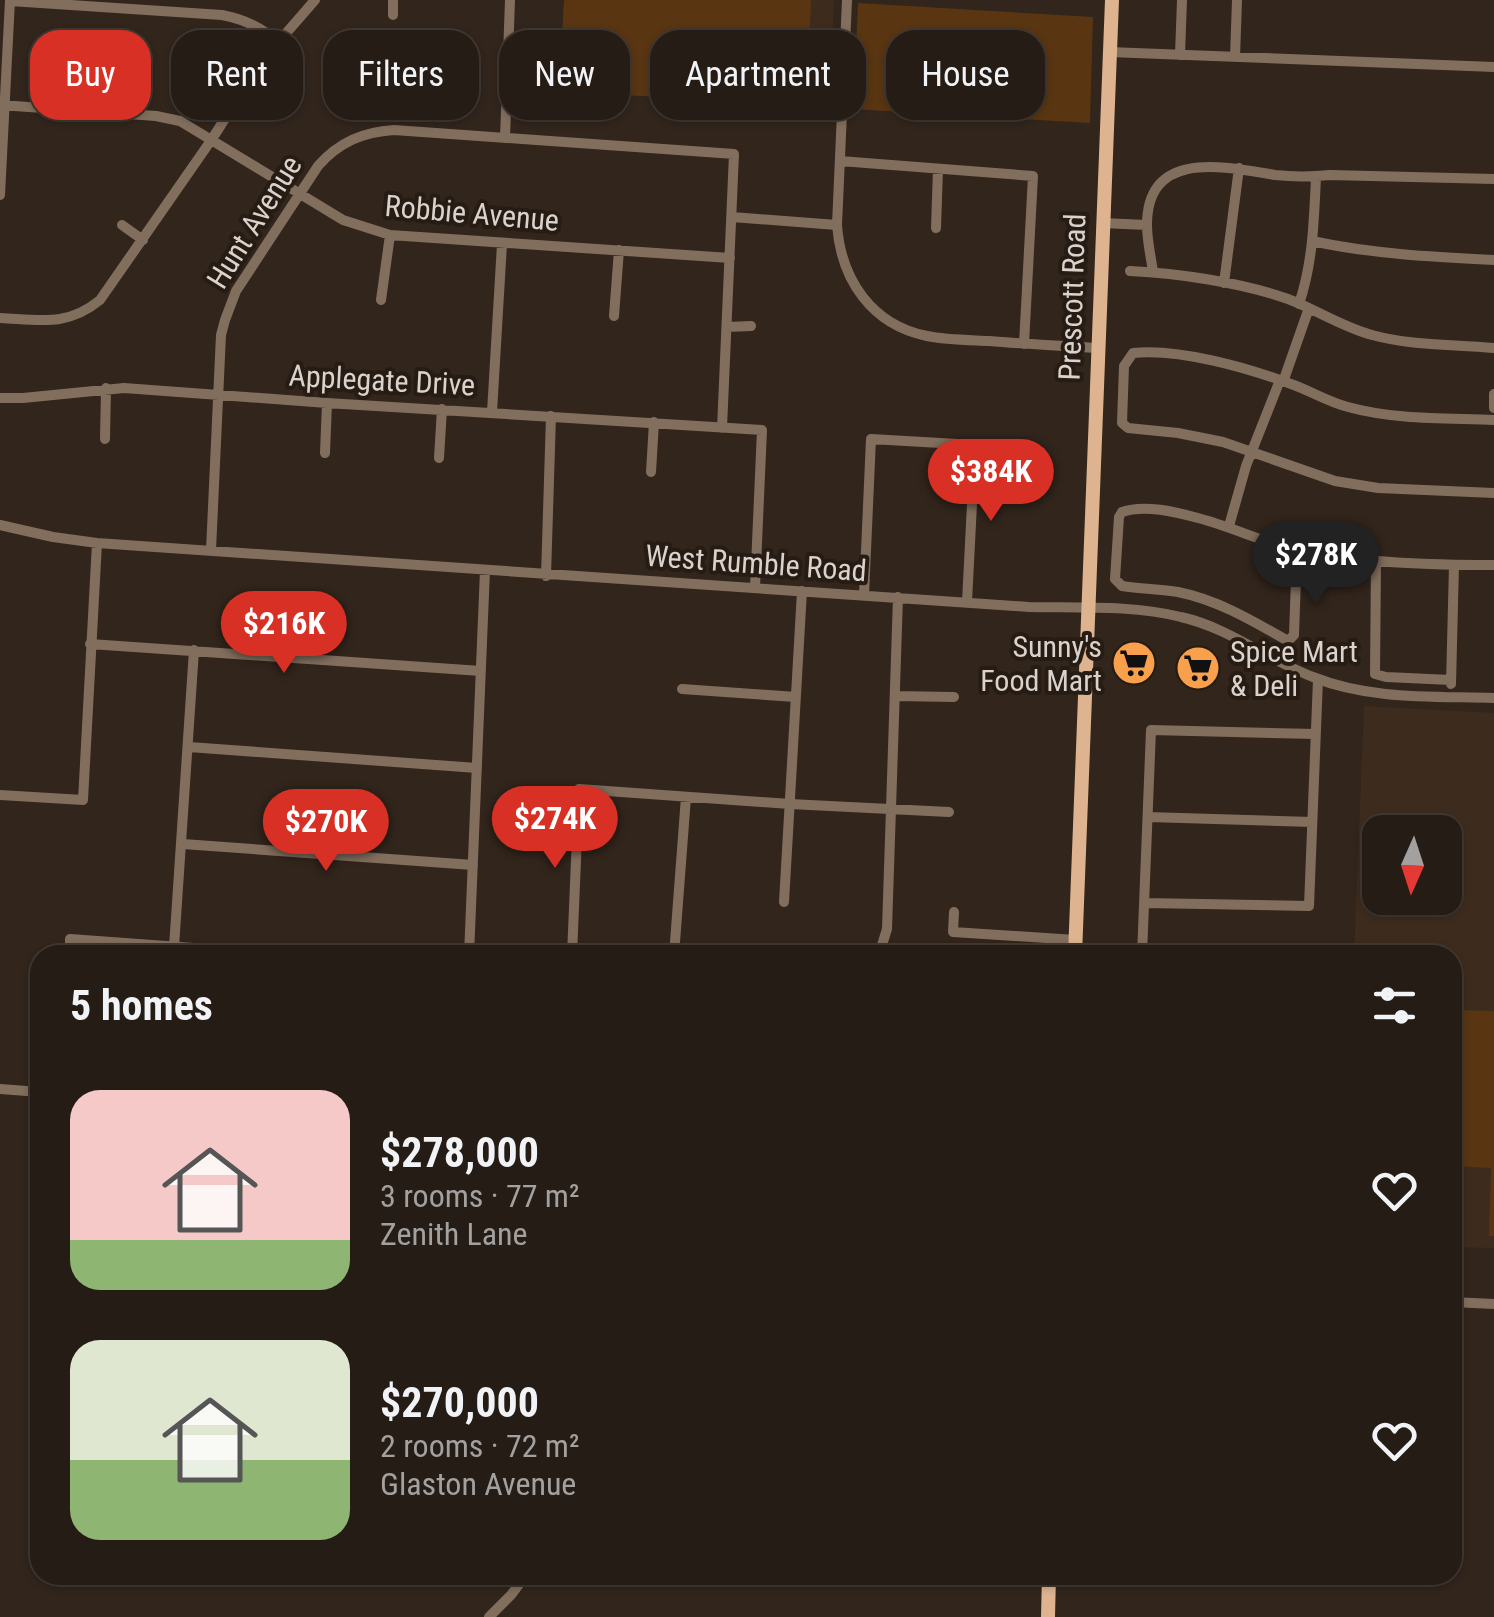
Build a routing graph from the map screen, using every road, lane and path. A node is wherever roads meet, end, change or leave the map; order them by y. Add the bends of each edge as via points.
1 (10, 0) edge
2 (315, 0) edge
3 (393, 0) edge
4 (510, 0) edge
5 (847, 0) edge
6 (1112, 0) edge
7 (1182, 0) edge
8 (1237, 0) edge
9 (114, 4) edge
10 (392, 16) dead end
11 (263, 30) edge
12 (289, 30) edge
13 (1109, 52) junction
14 (1180, 55) junction
15 (1235, 57) junction
16 (1494, 67) edge
17 (3, 105) edge
18 (224, 120) edge
19 (505, 138) junction
20 (212, 139) junction
21 (840, 162) junction
22 (1240, 168) junction
23 (938, 169) junction
24 (1316, 177) junction
25 (1494, 180) edge
26 (300, 193) junction
27 (0, 196) edge
28 (732, 217) junction
29 (1102, 224) junction
30 (122, 225) dead end
31 (838, 225) junction
32 (1147, 225) junction
33 (936, 228) dead end
34 (390, 235) junction
35 (144, 240) junction
36 (1312, 241) junction
37 (502, 244) junction
38 (619, 250) junction
39 (730, 258) junction
40 (1494, 260) edge
41 (1130, 271) dead end
42 (1153, 272) junction
43 (1224, 283) junction
44 (381, 300) dead end
45 (1304, 306) junction
46 (614, 316) dead end
47 (0, 318) edge
48 (752, 326) dead end
49 (727, 327) junction
50 (1024, 344) junction
51 (1098, 348) junction
52 (1494, 348) edge
53 (1281, 381) junction
54 (106, 388) junction
55 (218, 394) junction
56 (1494, 394) edge
57 (0, 398) edge
58 (327, 403) junction
59 (1494, 408) edge
60 (442, 410) junction
61 (492, 412) junction
62 (552, 416) junction
63 (1494, 420) edge
64 (654, 422) junction
65 (722, 428) junction
66 (105, 439) dead end
67 (1252, 451) junction
68 (325, 453) dead end
69 (439, 458) dead end
70 (651, 472) dead end
71 (1494, 493) edge
72 (0, 525) edge
73 (1229, 526) junction
74 (97, 543) junction
75 (211, 550) junction
76 (1297, 550) junction
77 (1376, 561) junction
78 (1454, 565) junction
79 (1494, 565) edge
80 (484, 570) junction
81 (546, 576) junction
82 (756, 588) junction
83 (802, 591) junction
84 (864, 595) junction
85 (898, 597) junction
86 (967, 602) junction
87 (1088, 609) junction
88 (90, 644) junction
89 (194, 650) junction
90 (480, 671) junction
91 (1318, 680) junction
92 (1451, 687) junction
93 (682, 689) dead end
94 (895, 696) junction
95 (796, 698) junction
96 (954, 698) dead end
97 (1494, 698) edge
98 (1316, 734) junction
99 (189, 747) junction
100 (477, 768) junction
101 (0, 795) edge
102 (686, 797) junction
103 (790, 804) junction
104 (890, 810) junction
105 (949, 812) dead end
106 (1148, 818) junction
107 (1312, 822) junction
108 (182, 844) junction
109 (472, 865) junction
110 (784, 902) dead end
111 (1145, 903) junction
112 (954, 912) dead end
113 (70, 945) edge
114 (144, 945) edge
115 (174, 945) edge
116 (469, 945) edge
117 (572, 945) edge
118 (675, 945) edge
119 (882, 945) edge
120 (1060, 945) edge
121 (1076, 945) edge
122 (1143, 945) edge
123 (0, 1089) edge
124 (30, 1091) edge
125 (1462, 1302) edge
126 (1494, 1304) edge
127 (518, 1585) edge
128 (1050, 1585) edge
129 (489, 1617) edge
130 (1048, 1617) edge

1 - 9 street
1 - 17 street
2 - 12 street
3 - 10 street
4 - 19 street
5 - 21 street
6 - 13 main road, Prescott Road
7 - 14 street
8 - 15 street
9 - 11 street via 234,17
13 - 14 street
13 - 29 main road, Prescott Road
14 - 15 street
15 - 16 street
17 - 20 street, Robbie Avenue via 156,116
17 - 27 street
18 - 20 street
19 - 26 street, Hunt Avenue via 363,134 327,156
19 - 28 street, Hunt Avenue via 734,154
20 - 26 street, Robbie Avenue
20 - 35 street
21 - 23 street
21 - 31 street
22 - 24 street
22 - 32 street via 1172,174 1150,204
22 - 43 street
23 - 33 street
23 - 50 street via 1033,176
24 - 25 street
24 - 36 street
26 - 34 street, Robbie Avenue via 343,220
26 - 55 street, Hunt Avenue via 230,303
28 - 31 street
28 - 39 street
29 - 32 street
29 - 51 main road, Prescott Road
30 - 35 street
31 - 50 street via 854,287 888,321 930,337
32 - 42 street
34 - 37 street, Robbie Avenue
34 - 44 street
35 - 47 street via 110,289 80,314 57,321
36 - 40 street
36 - 45 street
37 - 38 street, Robbie Avenue
37 - 61 street
38 - 39 street, Robbie Avenue
38 - 46 street
39 - 49 street
41 - 42 street
42 - 43 street
43 - 45 street
45 - 52 street via 1392,340
45 - 53 street
48 - 49 street
49 - 65 street
50 - 51 street
51 - 87 main road, Prescott Road
53 - 63 street via 1365,411
53 - 67 street
53 - 67 street via 1169,354 1133,352 1124,366 1124,426
54 - 55 street, Applegate Drive
54 - 57 street, Applegate Drive
54 - 66 street
55 - 58 street, Applegate Drive
55 - 75 street, Hunt Avenue
56 - 59 street
58 - 60 street, Applegate Drive
58 - 68 street
60 - 61 street, Applegate Drive
60 - 69 street
61 - 62 street, Applegate Drive
62 - 64 street, Applegate Drive
62 - 81 street
64 - 65 street, Applegate Drive
64 - 70 street
65 - 82 street, Applegate Drive via 762,430
67 - 71 street via 1364,486
67 - 73 street
72 - 74 street, West Rumble Road
73 - 76 street
73 - 76 street via 1164,512 1122,512 1116,582 1205,600 1288,641 1294,635
74 - 75 street, West Rumble Road
74 - 88 street
75 - 80 street, West Rumble Road
76 - 77 street
77 - 78 street
77 - 92 street via 1375,674
78 - 79 street
78 - 92 street
80 - 81 street, West Rumble Road
80 - 90 street
81 - 82 street, West Rumble Road
82 - 83 street, West Rumble Road
83 - 84 street, West Rumble Road
83 - 95 street
84 - 85 street, West Rumble Road
84 - 86 street via 871,438 975,445
85 - 86 street, West Rumble Road
85 - 94 street
86 - 87 street, West Rumble Road
87 - 91 street, West Rumble Road via 1197,621
87 - 121 main road, Prescott Road
88 - 89 street
88 - 101 street via 83,800
89 - 90 street
89 - 99 street
90 - 100 street
91 - 92 street, West Rumble Road via 1386,695
91 - 98 street
92 - 97 street, West Rumble Road
93 - 95 street
94 - 96 street
94 - 104 street
95 - 103 street
98 - 106 street via 1150,730
98 - 107 street
99 - 100 street
99 - 108 street
100 - 109 street
102 - 103 street
102 - 117 street via 579,789
102 - 118 street
103 - 104 street
103 - 110 street
104 - 105 street
104 - 119 street
106 - 107 street
106 - 111 street
107 - 111 street via 1310,906
108 - 109 street
108 - 115 street
109 - 116 street
111 - 122 street
112 - 120 street via 953,932
113 - 114 street
123 - 124 street
125 - 126 street
127 - 129 street
128 - 130 main road

